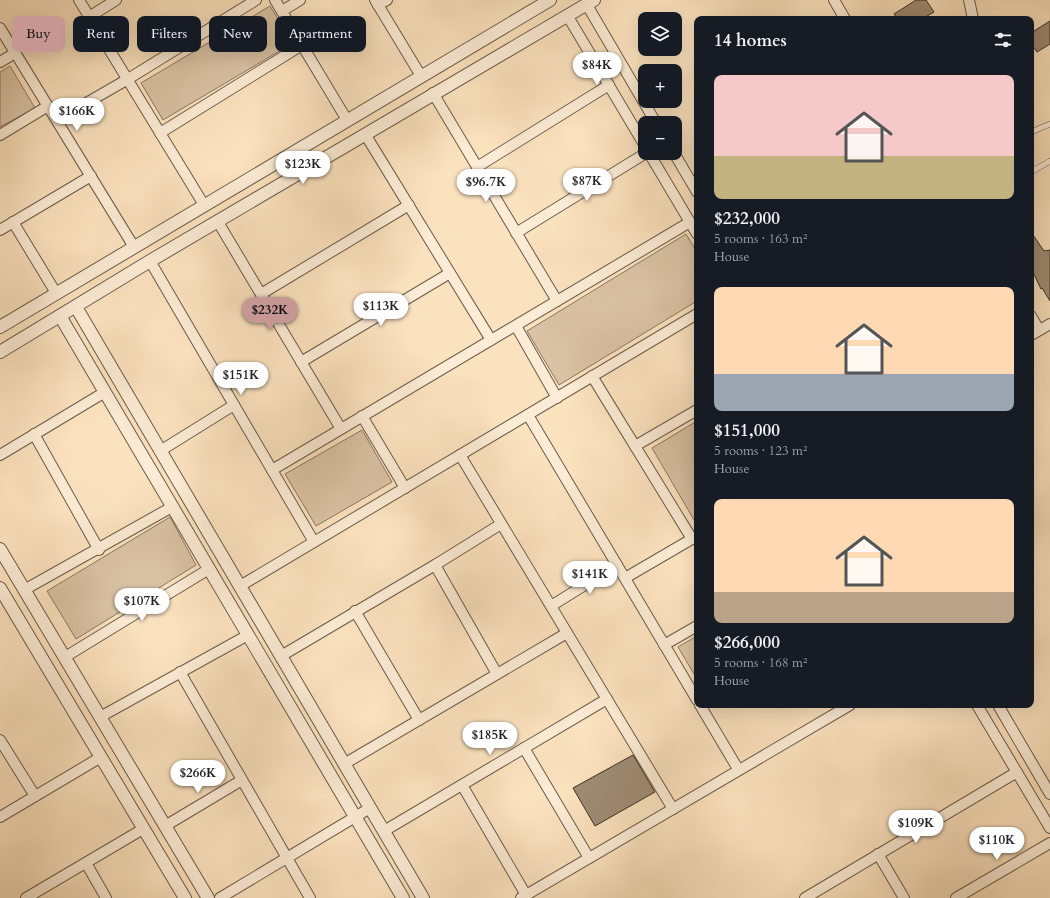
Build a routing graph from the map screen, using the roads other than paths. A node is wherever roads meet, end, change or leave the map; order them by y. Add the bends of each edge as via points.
1 (79, 0) edge
2 (116, 0) edge
3 (256, 0) edge
4 (275, 0) edge
5 (300, 0) edge
6 (550, 0) edge
7 (834, 0) edge
8 (969, 0) edge
9 (380, 2) edge
10 (590, 2) edge
11 (282, 11) junction
12 (568, 15) junction
13 (89, 16) edge
14 (92, 16) edge
15 (285, 16) edge
16 (844, 16) edge
17 (972, 16) edge
18 (0, 28) edge
19 (111, 52) edge
20 (291, 52) edge
21 (306, 52) edge
22 (15, 53) junction
23 (0, 62) edge
24 (422, 76) junction
25 (128, 79) junction
26 (608, 84) junction
27 (433, 94) junction
28 (48, 106) junction
29 (652, 116) edge
30 (57, 120) junction
31 (347, 120) junction
32 (1050, 124) edge
33 (1034, 131) edge
34 (160, 133) junction
35 (365, 134) junction
36 (638, 134) edge
37 (0, 135) edge
38 (638, 159) edge
39 (652, 160) edge
40 (678, 160) edge
41 (1050, 161) edge
42 (477, 167) junction
43 (1034, 170) edge
44 (91, 176) junction
45 (248, 179) junction
46 (694, 187) edge
47 (259, 197) junction
48 (204, 205) junction
49 (409, 205) junction
50 (13, 222) junction
51 (218, 222) junction
52 (690, 222) junction
53 (694, 229) edge
54 (0, 230) edge
55 (516, 233) junction
56 (134, 247) junction
57 (150, 261) junction
58 (450, 273) junction
59 (56, 293) junction
60 (261, 294) junction
61 (557, 301) junction
62 (76, 307) junction
63 (60, 316) junction
64 (694, 316) edge
65 (1050, 324) edge
66 (516, 326) junction
67 (0, 327) edge
68 (1035, 333) edge
69 (491, 340) junction
70 (0, 352) edge
71 (301, 362) junction
72 (592, 376) junction
73 (105, 392) junction
74 (556, 398) junction
75 (234, 405) junction
76 (694, 412) edge
77 (528, 415) junction
78 (362, 416) junction
79 (341, 429) junction
80 (34, 434) junction
81 (635, 446) junction
82 (160, 451) junction
83 (0, 455) edge
84 (460, 455) junction
85 (272, 470) junction
86 (405, 488) junction
87 (172, 507) junction
88 (502, 524) junction
89 (694, 536) edge
90 (694, 539) edge
91 (314, 542) junction
92 (0, 549) edge
93 (99, 550) junction
94 (435, 565) junction
95 (617, 565) junction
96 (209, 568) junction
97 (625, 578) junction
98 (240, 586) junction
99 (0, 588) edge
100 (24, 590) junction
101 (551, 606) junction
102 (355, 611) junction
103 (694, 628) edge
104 (567, 633) junction
105 (248, 635) junction
106 (664, 645) junction
107 (281, 656) junction
108 (64, 657) junction
109 (180, 672) junction
110 (497, 674) junction
111 (694, 695) edge
112 (607, 699) junction
113 (702, 708) edge
114 (845, 708) edge
115 (979, 708) edge
116 (1000, 708) edge
117 (100, 717) junction
118 (419, 720) junction
119 (0, 740) edge
120 (524, 748) junction
121 (101, 757) junction
122 (344, 764) junction
123 (738, 769) junction
124 (1017, 772) junction
125 (242, 780) junction
126 (140, 784) junction
127 (462, 785) junction
128 (123, 794) junction
129 (1050, 794) edge
130 (35, 796) junction
131 (370, 808) junction
132 (673, 809) junction
133 (0, 817) edge
134 (355, 817) junction
135 (165, 826) junction
136 (1050, 828) edge
137 (143, 829) junction
138 (384, 831) junction
139 (1050, 843) edge
140 (878, 854) junction
141 (287, 858) junction
142 (589, 858) junction
143 (86, 862) junction
144 (523, 896) edge
145 (810, 897) edge
146 (26, 898) edge
147 (106, 898) edge
148 (184, 898) edge
149 (208, 898) edge
150 (220, 898) edge
151 (310, 898) edge
152 (403, 898) edge
153 (423, 898) edge
154 (904, 898) edge
155 (956, 898) edge

1 - 13 street
2 - 14 street
3 - 25 street
4 - 11 street
5 - 11 street
6 - 24 street
7 - 16 street
8 - 17 street
9 - 24 street
10 - 12 street
10 - 29 street
11 - 15 street
12 - 26 street
12 - 27 street
18 - 22 street
19 - 25 street
20 - 34 street
21 - 31 street
22 - 23 street
22 - 28 street
24 - 31 street
25 - 30 street
25 - 34 street
26 - 36 street
26 - 42 street
27 - 35 street
27 - 42 street
28 - 30 street
28 - 37 street
30 - 44 street
31 - 45 street
32 - 33 lane
34 - 48 street
35 - 47 street
35 - 49 street
38 - 55 street
39 - 52 street
40 - 46 street
41 - 43 lane
42 - 55 street
44 - 50 street
44 - 56 street
45 - 47 street
45 - 48 street
47 - 51 street
48 - 56 street
49 - 58 street
49 - 60 street
50 - 54 street
50 - 59 street
51 - 57 street
51 - 60 street
52 - 53 street
52 - 61 street
55 - 61 street
56 - 59 street
57 - 62 street
57 - 75 street
58 - 69 street
58 - 71 street
59 - 67 street
60 - 71 street
61 - 66 street
62 - 63 street
62 - 82 street
63 - 70 street
63 - 73 street
64 - 72 street
65 - 68 street
66 - 69 street
66 - 74 street
69 - 78 street
71 - 79 street
72 - 74 street
72 - 81 street
73 - 80 street
73 - 87 street
74 - 77 street
75 - 82 street
75 - 85 street
76 - 81 street
77 - 84 street
77 - 95 street
78 - 79 street
78 - 86 street
79 - 85 street
80 - 83 street
80 - 93 street
81 - 89 street
82 - 98 street
84 - 86 street
84 - 88 street
85 - 91 street
86 - 91 street
87 - 93 street
87 - 96 street
88 - 94 street
88 - 101 street
90 - 97 street
91 - 98 street
92 - 100 street
93 - 100 street
94 - 102 street
94 - 110 street
95 - 97 street
95 - 101 street
96 - 105 street
96 - 108 street
97 - 106 street
98 - 107 street
99 - 121 street
100 - 108 street
101 - 104 street
102 - 107 street
102 - 118 street
103 - 106 street
104 - 110 street
104 - 112 street
105 - 109 street
105 - 134 street
106 - 111 street
107 - 122 street
108 - 117 street
109 - 117 street
109 - 125 street
110 - 118 street
112 - 120 street
112 - 132 street
113 - 123 street
114 - 123 street
115 - 124 street
116 - 129 street
117 - 126 street
118 - 122 street
119 - 130 street
120 - 127 street
120 - 142 street
121 - 128 street
121 - 130 street
122 - 131 street
123 - 132 street
124 - 136 street
124 - 140 street
125 - 135 street
125 - 141 street
126 - 128 street
126 - 135 street
127 - 138 street
127 - 144 street
128 - 137 street
130 - 133 street
131 - 134 street
131 - 138 street
132 - 142 street
134 - 141 street
134 - 152 street
135 - 149 street
137 - 143 street
137 - 148 street
138 - 153 street
139 - 155 street
140 - 145 street
140 - 154 street
141 - 150 street
141 - 151 street
142 - 144 street
143 - 146 street
143 - 147 street

